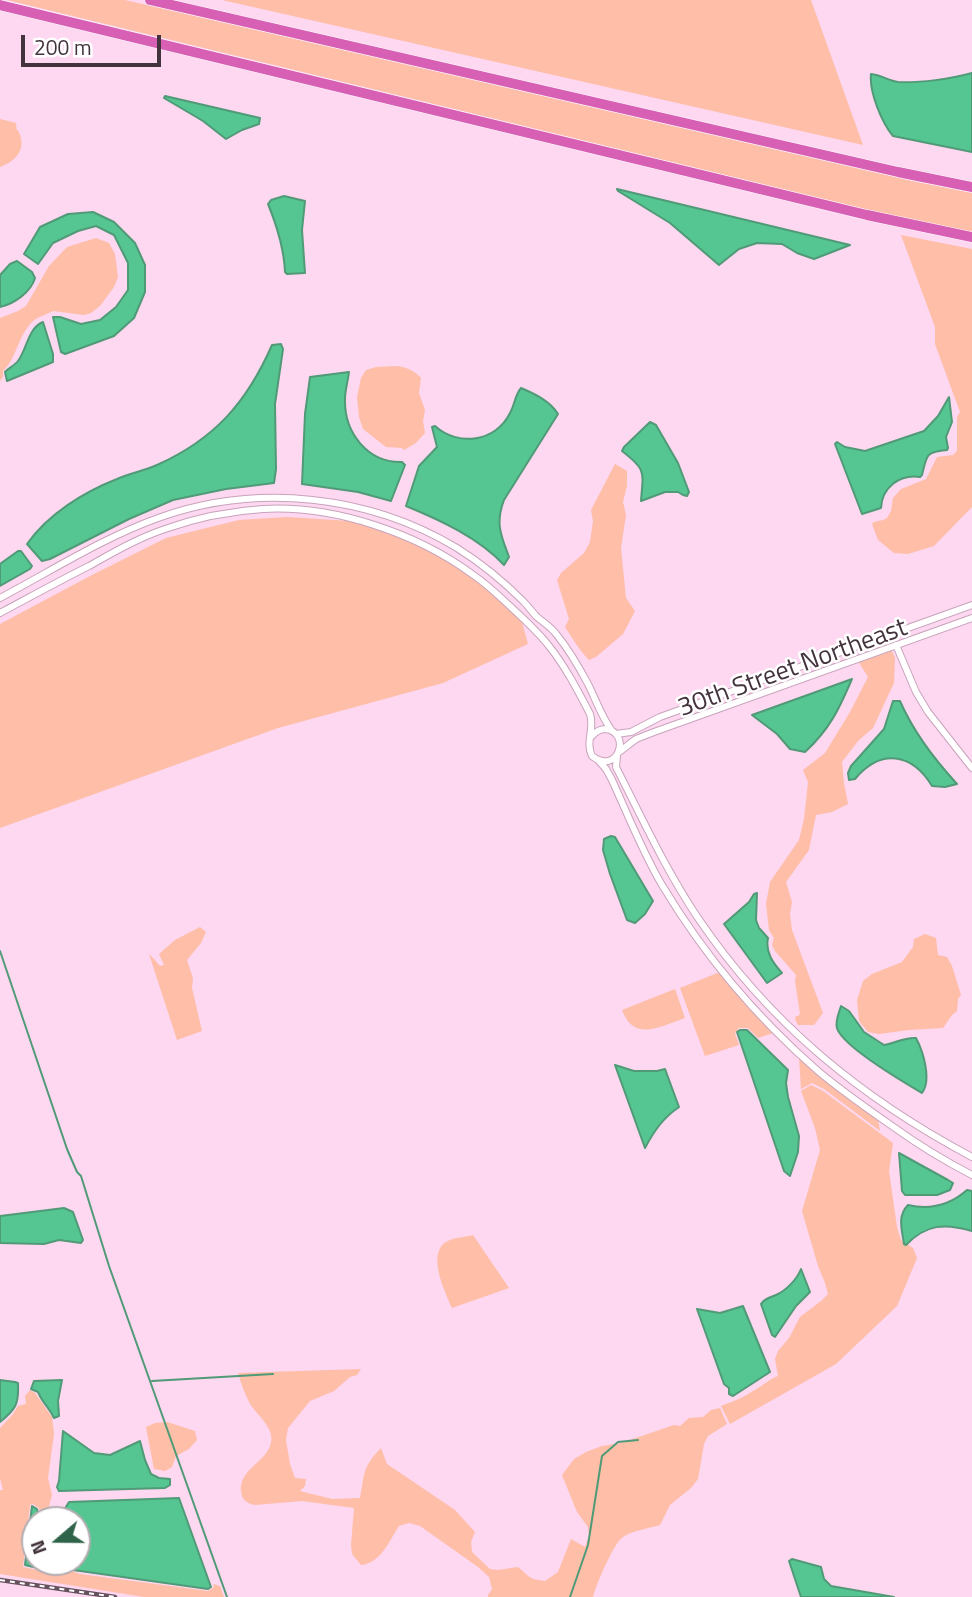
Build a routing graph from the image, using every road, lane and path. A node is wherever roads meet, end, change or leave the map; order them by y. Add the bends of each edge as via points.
1 (150, 0) edge
2 (0, 5) edge
3 (972, 187) edge
4 (972, 237) edge
5 (0, 598) edge
6 (972, 604) edge
7 (0, 613) edge
8 (972, 618) edge
9 (896, 645) junction
10 (614, 732) junction
11 (592, 736) junction
12 (618, 754) junction
13 (597, 760) junction
14 (972, 768) edge
15 (972, 1157) edge
16 (972, 1175) edge

1 - 3 highway
2 - 4 highway
5 - 10 street via 127,531 184,510 248,498 339,503 425,531 505,584 565,646
6 - 10 street, 30th Street Northeast via 631,732
7 - 11 street via 165,529 264,509 352,519 429,547 495,591 560,662 590,714
8 - 9 street, 30th Street Northeast
9 - 12 street, 30th Street Northeast via 636,738
9 - 14 street via 915,692
10 - 11 street via 602,729
10 - 12 street via 620,744
11 - 13 street via 589,748
12 - 13 street
12 - 15 street via 618,773 663,860 696,916 740,974 841,1073 911,1123
13 - 16 street via 612,780 637,838 670,896 751,1005 863,1107

